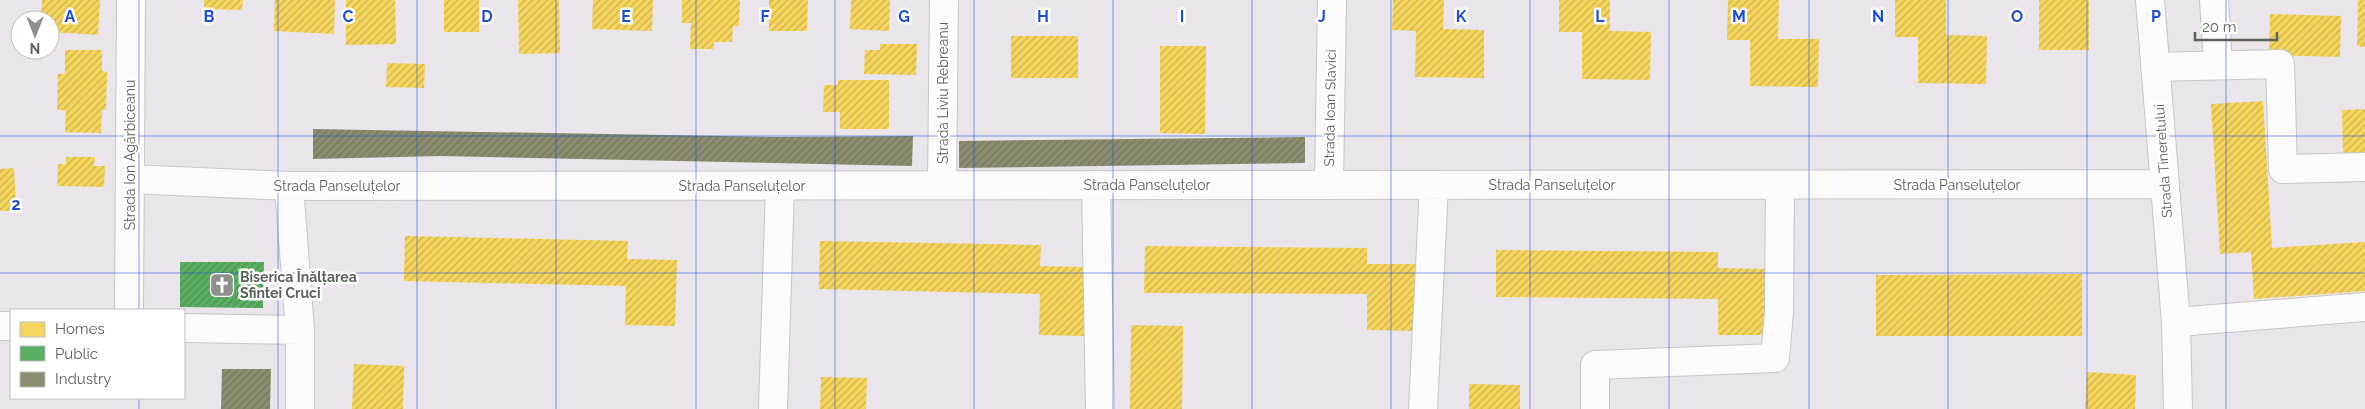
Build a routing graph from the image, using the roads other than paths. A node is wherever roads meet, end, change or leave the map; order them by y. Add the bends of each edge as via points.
1 (131, 0) edge
2 (944, 0) edge
3 (1332, 0) edge
4 (2150, 0) edge
5 (2214, 0) edge
6 (2218, 65) junction
7 (2156, 67) junction
8 (2365, 166) edge
9 (130, 179) junction
10 (2165, 184) junction
11 (942, 185) junction
12 (1096, 185) junction
13 (1329, 185) junction
14 (1434, 185) junction
15 (1780, 185) junction
16 (289, 186) junction
17 (780, 186) junction
18 (2365, 307) edge
19 (129, 309) edge
20 (2176, 322) junction
21 (185, 328) edge
22 (300, 330) junction
23 (300, 409) edge
24 (773, 409) edge
25 (1100, 409) edge
26 (1424, 409) edge
27 (1595, 409) edge
28 (2178, 409) edge

1 - 9 street, Strada Ion Agârbiceanu
2 - 11 street, Strada Liviu Rebreanu
3 - 13 street, Strada Ioan Slavici
4 - 7 street, Strada Tineretului
5 - 6 street
6 - 7 street
6 - 8 street via 2280,64 2283,169
7 - 10 street, Strada Tineretului
9 - 16 street, Strada Panseluțelor
9 - 19 street, Strada Ion Agârbiceanu
10 - 15 street, Strada Panseluțelor
10 - 20 street, Strada Tineretului
11 - 12 street, Strada Panseluțelor
11 - 17 street, Strada Panseluțelor
12 - 13 street, Strada Panseluțelor
12 - 25 street
13 - 14 street, Strada Panseluțelor
14 - 15 street, Strada Panseluțelor
14 - 26 street
15 - 27 street via 1779,312 1775,358 1596,365
16 - 17 street, Strada Panseluțelor
16 - 22 street
17 - 24 street
18 - 20 street
20 - 28 street, Strada Tineretului
21 - 22 street
22 - 23 street

